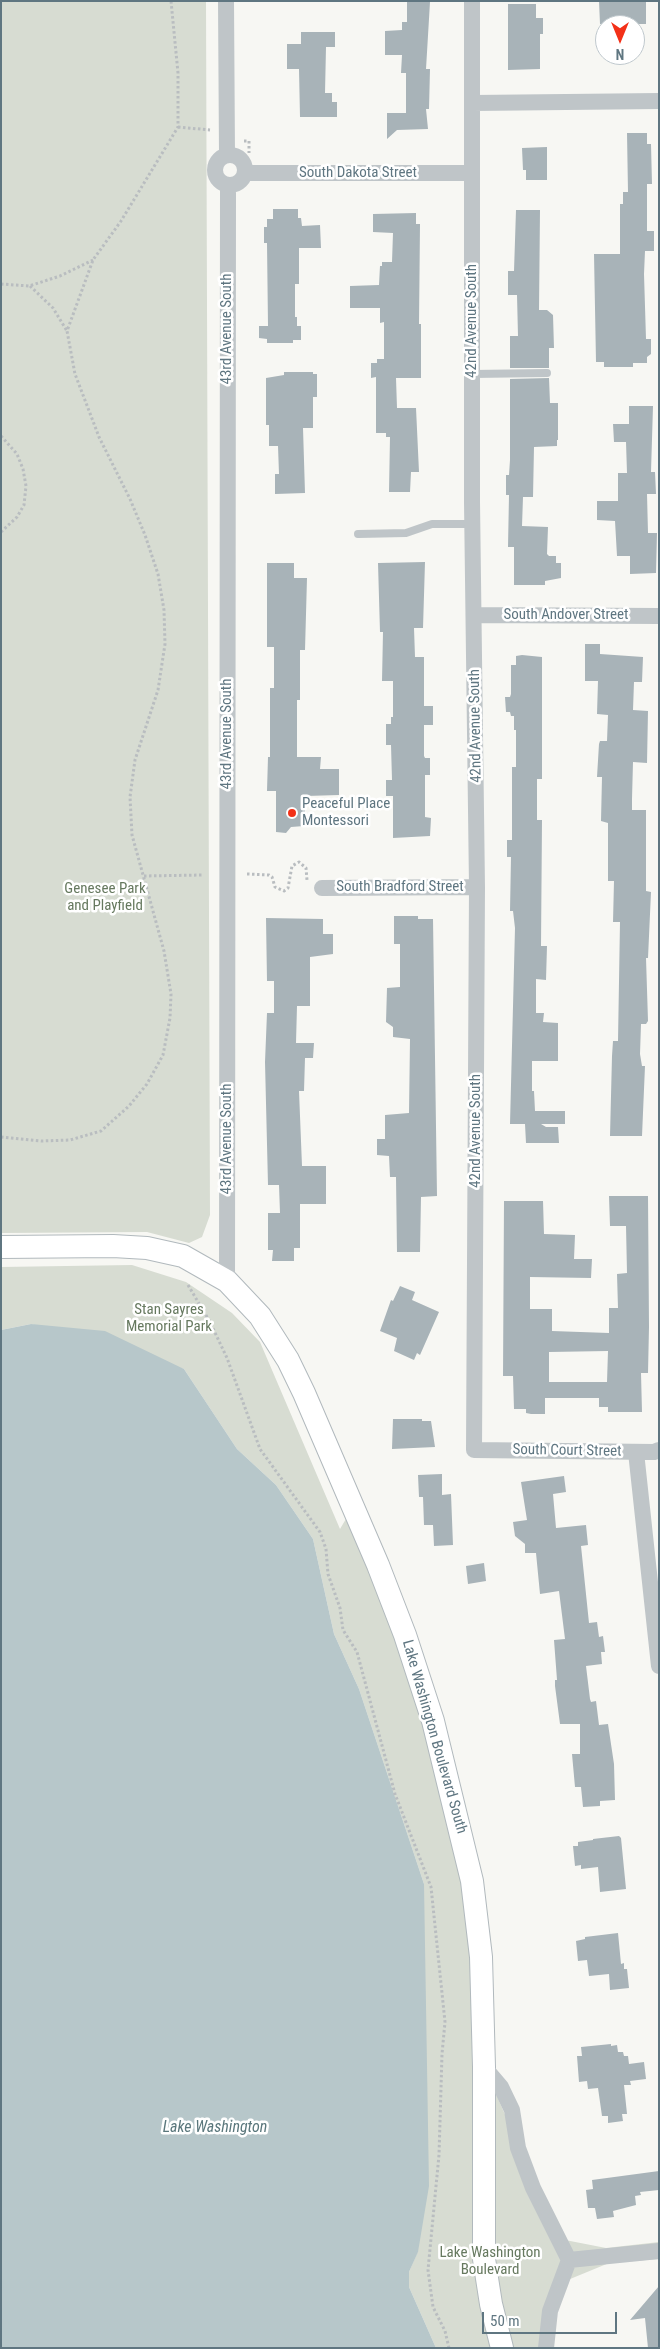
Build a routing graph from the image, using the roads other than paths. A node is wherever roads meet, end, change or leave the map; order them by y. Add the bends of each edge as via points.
1 (226, 1) edge
2 (472, 1) edge
3 (659, 100) edge
4 (473, 102) junction
5 (227, 155) junction
6 (244, 173) junction
7 (472, 173) junction
8 (228, 186) junction
9 (472, 374) junction
10 (547, 374) dead end
11 (472, 524) junction
12 (358, 534) dead end
13 (474, 614) junction
14 (659, 616) edge
15 (315, 886) road end
16 (478, 887) junction
17 (1, 1247) edge
18 (227, 1282) junction
19 (474, 1450) joint
20 (659, 1450) edge
21 (636, 1452) junction
22 (659, 1666) edge
23 (484, 2067) junction
24 (659, 2251) edge
25 (569, 2260) junction
26 (502, 2348) edge
27 (546, 2348) edge

1 - 5 street
2 - 4 street, 42nd Avenue South
3 - 4 street
4 - 7 street, 42nd Avenue South
5 - 6 street via 239,158
5 - 8 street via 219,158 216,175 220,184
6 - 7 street, South Dakota Street
6 - 8 street via 239,182
7 - 9 street, 42nd Avenue South
8 - 18 street, 43rd Avenue South
9 - 10 lane
9 - 11 street, 42nd Avenue South
11 - 12 lane via 432,524 406,533
11 - 13 street, 42nd Avenue South
13 - 14 street, South Andover Street
13 - 16 street, 42nd Avenue South
15 - 16 street, South Bradford Street
16 - 19 street, 42nd Avenue South
17 - 18 main road, Lake Washington Boulevard South via 147,1248 183,1256
18 - 23 main road, Lake Washington Boulevard South via 260,1316 288,1360 364,1532 405,1635 433,1721 472,1880 481,1957
19 - 21 street, South Court Street
20 - 21 street, South Court Street
21 - 22 street
23 - 25 street via 501,2087 512,2110 518,2148 533,2188
23 - 26 main road, Lake Washington Boulevard South via 484,2259
24 - 25 street
25 - 27 street via 550,2311

